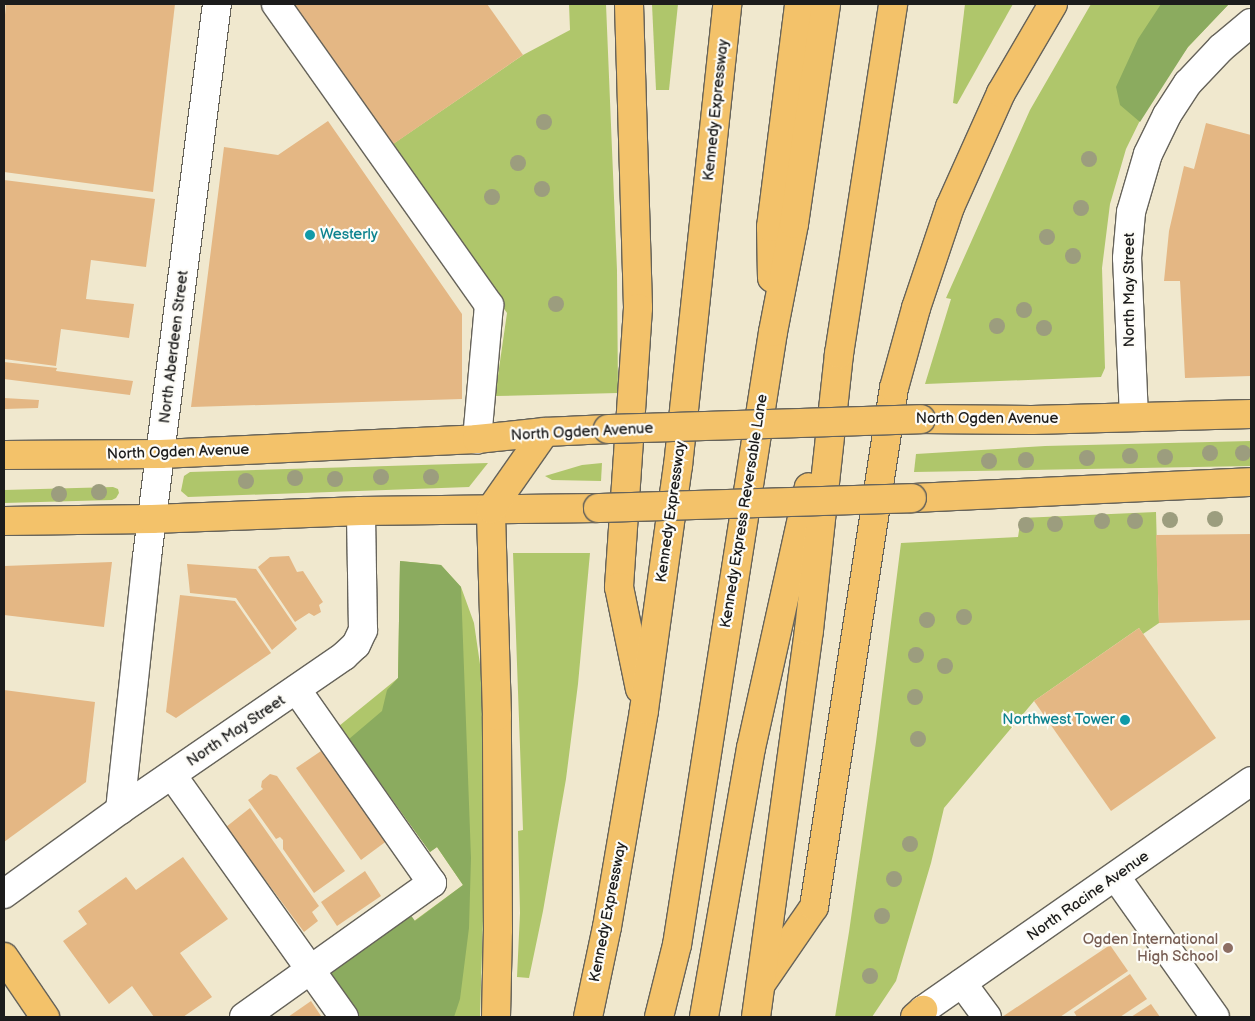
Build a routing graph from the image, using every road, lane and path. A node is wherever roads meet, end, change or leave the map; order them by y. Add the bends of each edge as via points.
1 (217, 4) edge
2 (276, 4) edge
3 (629, 4) edge
4 (727, 4) edge
5 (799, 4) edge
6 (826, 4) edge
7 (893, 4) edge
8 (1053, 4) edge
9 (1251, 23) edge
10 (773, 332) junction
11 (839, 354) junction
12 (1251, 414) edge
13 (1134, 417) junction
14 (545, 432) junction
15 (477, 439) junction
16 (161, 454) junction
17 (4, 455) edge
18 (1251, 482) edge
19 (491, 509) junction
20 (361, 511) junction
21 (152, 519) junction
22 (4, 521) edge
23 (297, 690) junction
24 (644, 710) junction
25 (172, 775) junction
26 (1251, 780) edge
27 (120, 810) junction
28 (1116, 877) junction
29 (4, 894) edge
30 (4, 957) edge
31 (310, 970) junction
32 (962, 983) junction
33 (761, 984) junction
34 (919, 1015) edge
35 (45, 1017) edge
36 (244, 1017) edge
37 (344, 1017) edge
38 (496, 1017) edge
39 (588, 1017) edge
40 (659, 1017) edge
41 (704, 1017) edge
42 (756, 1017) edge
43 (987, 1017) edge
44 (1215, 1017) edge

1 - 16 street, North Aberdeen Street
2 - 15 street via 489,305
3 - 24 main road via 638,308 619,587
4 - 24 main road, Kennedy Expressway via 678,466
5 - 10 main road via 771,227
6 - 10 main road, Kennedy Express Reversable Lane via 794,224
7 - 11 main road
8 - 33 main road via 1001,93 950,207 916,308 894,388 814,908
9 - 13 street, North May Street via 1221,48 1188,83 1167,115 1148,154 1131,212 1127,258
10 - 40 main road, Kennedy Express Reversable Lane via 677,945
11 - 33 main road via 809,630
11 - 41 main road via 751,748
12 - 13 main road, North Ogden Avenue
13 - 14 main road, North Ogden Avenue, bridge via 921,419
14 - 15 main road, North Ogden Avenue
14 - 19 main road
15 - 16 main road, North Ogden Avenue
16 - 17 main road, North Ogden Avenue
16 - 21 street, North Aberdeen Street
18 - 19 main road, bridge via 912,498
19 - 20 main road
19 - 38 main road via 497,716
20 - 21 main road
20 - 23 street, North May Street via 363,630 356,645 344,656
21 - 22 main road
21 - 27 street, North Aberdeen Street
23 - 25 street, North May Street
23 - 31 street via 432,883
24 - 39 main road, Kennedy Expressway via 607,927
25 - 27 street, North May Street
25 - 31 street
26 - 28 street, North Racine Avenue
27 - 29 street, North May Street
28 - 32 street, North Racine Avenue
28 - 44 street
30 - 35 main road
31 - 36 street
31 - 37 street
32 - 34 street, North Racine Avenue
32 - 43 street
33 - 42 main road

